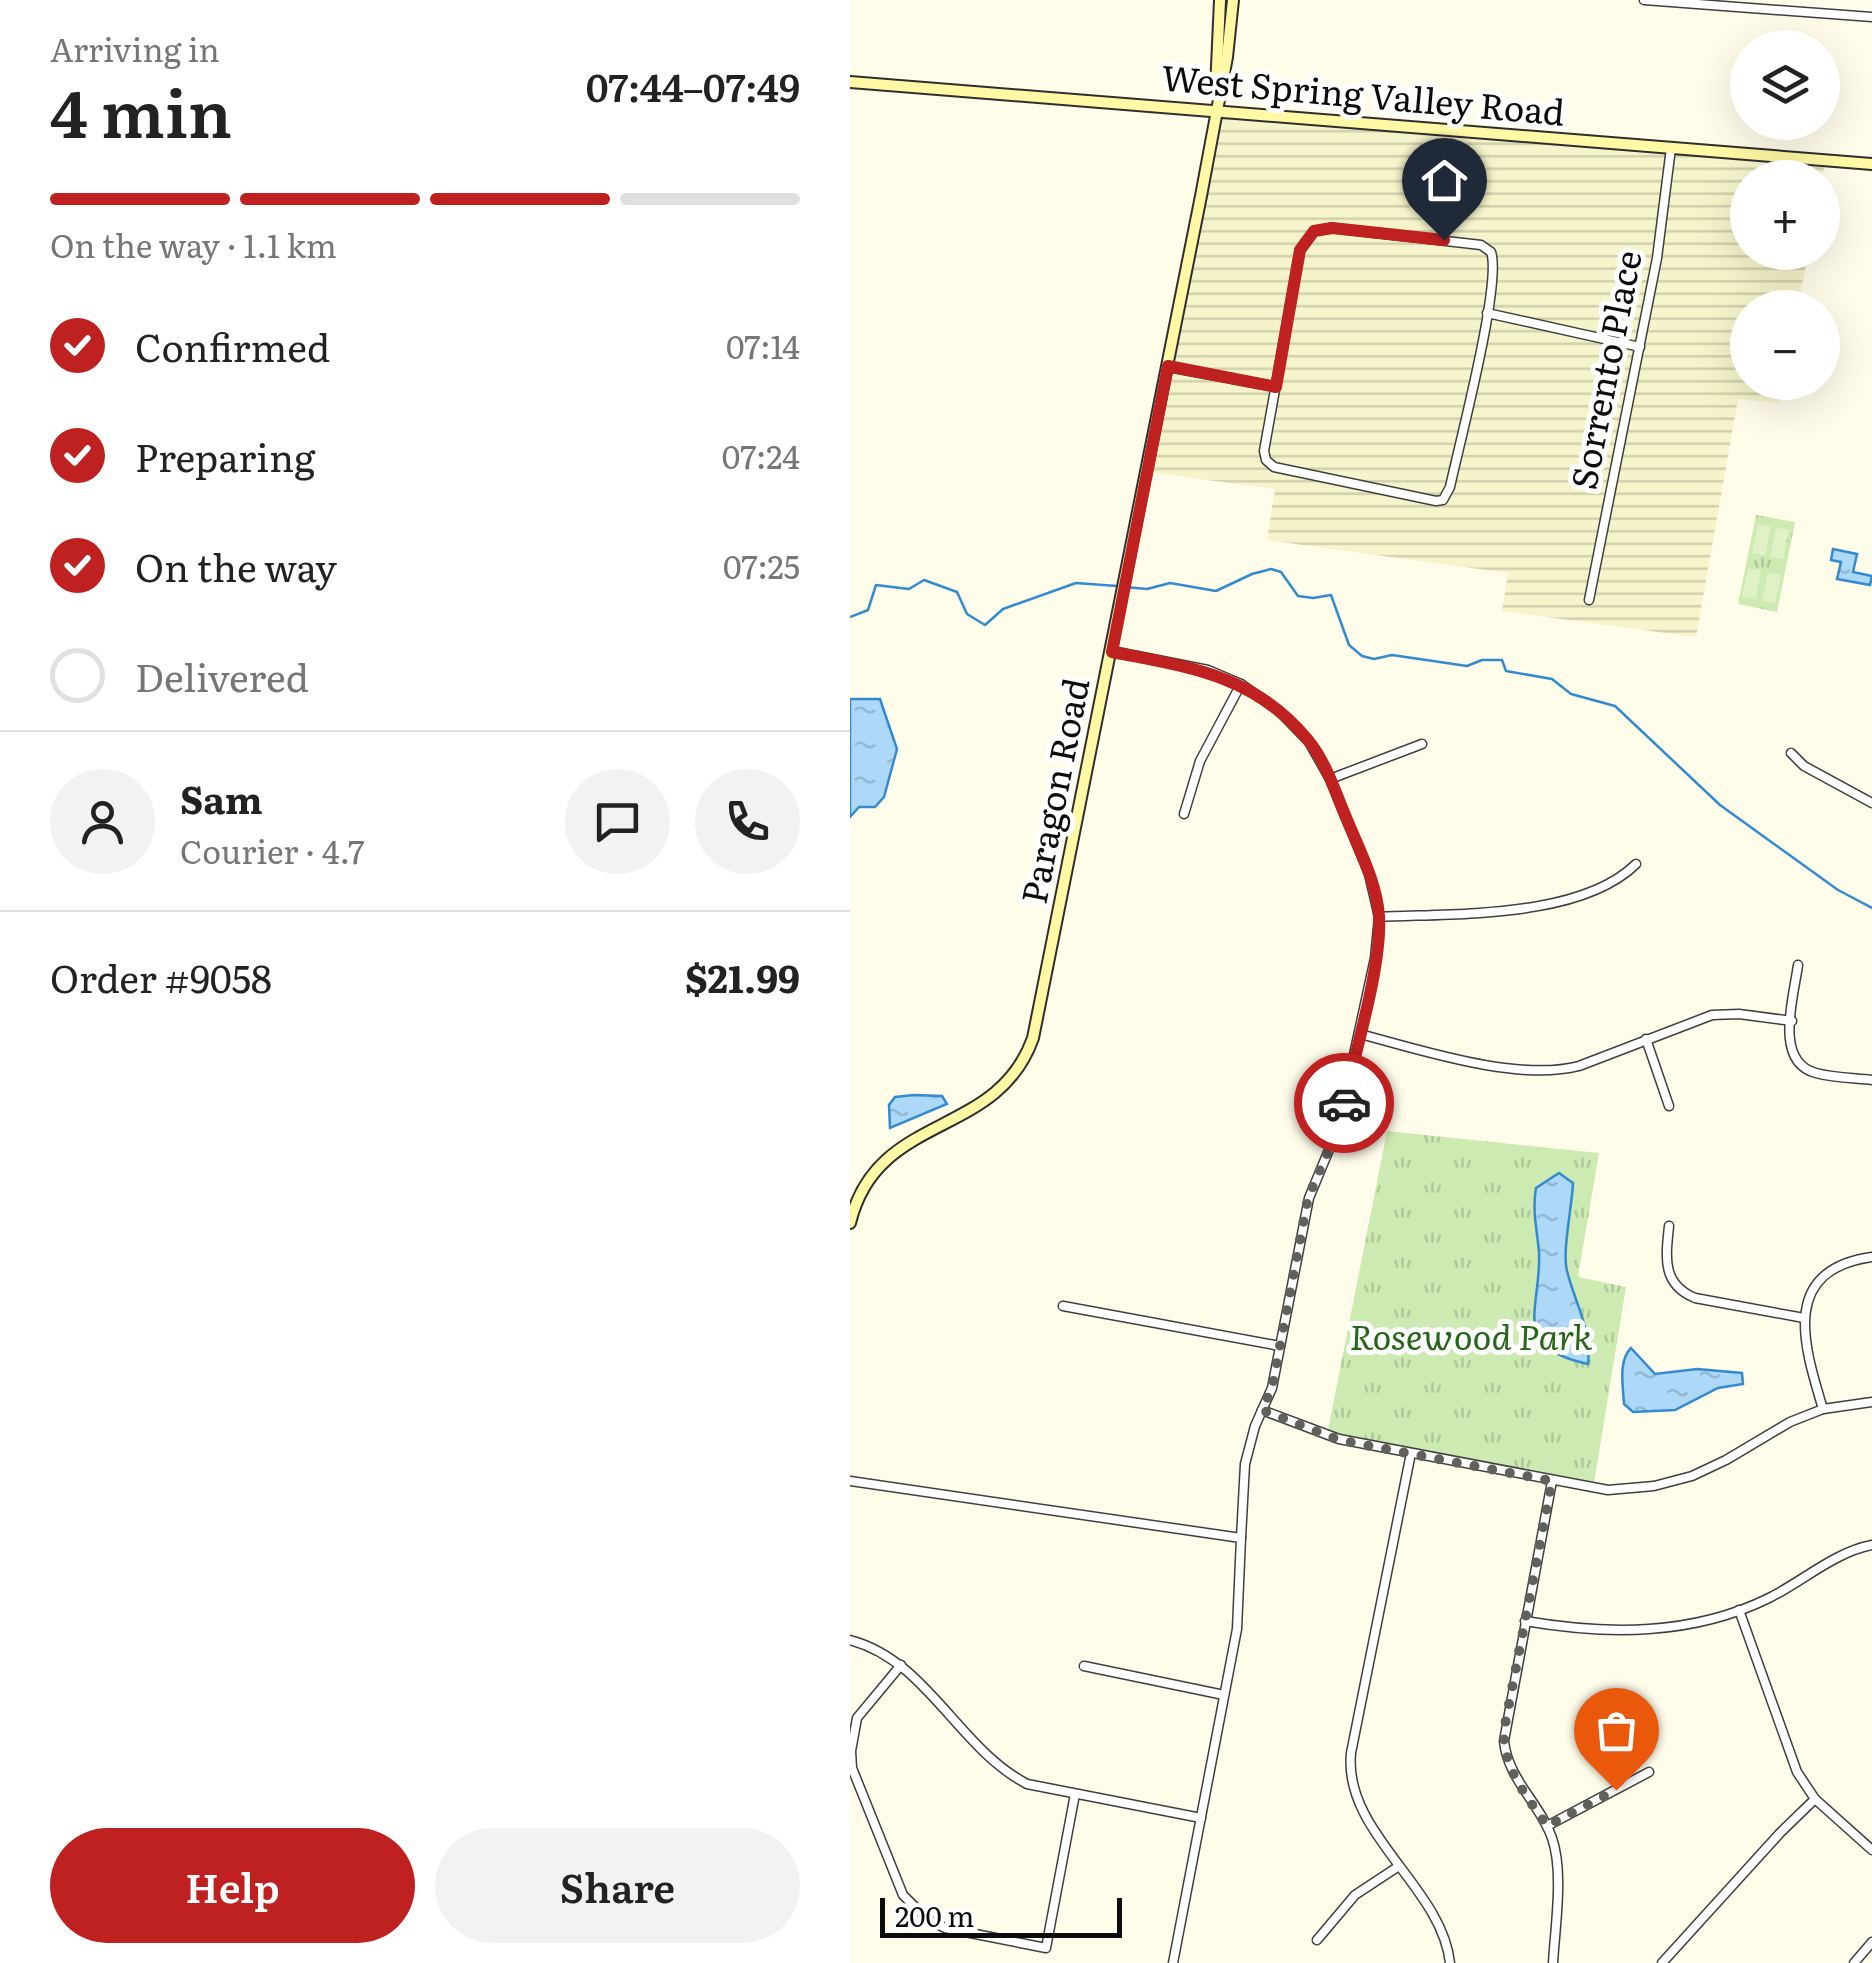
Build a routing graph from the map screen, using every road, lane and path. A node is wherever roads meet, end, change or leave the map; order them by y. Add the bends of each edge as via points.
1 (1220, 0) edge
2 (1233, 0) edge
3 (1644, 0) edge
4 (1872, 17) edge
5 (850, 82) edge
6 (1216, 110) junction
7 (1671, 148) junction
8 (1872, 164) edge
9 (1486, 313) junction
10 (1640, 347) junction
11 (1168, 366) junction
12 (1276, 387) junction
13 (1588, 600) dead end
14 (1112, 652) junction
15 (1240, 684) junction
16 (1422, 744) dead end
17 (1791, 752) dead end
18 (1330, 779) junction
19 (1872, 804) edge
20 (1184, 814) dead end
21 (1636, 864) dead end
22 (1379, 917) junction
23 (1798, 965) dead end
24 (1792, 1020) junction
25 (1360, 1034) junction
26 (1646, 1039) junction
27 (1872, 1080) edge
28 (1669, 1106) dead end
29 (850, 1223) edge
30 (1669, 1226) dead end
31 (1872, 1257) edge
32 (1062, 1306) dead end
33 (1804, 1318) junction
34 (1280, 1346) junction
35 (1872, 1402) edge
36 (1823, 1409) junction
37 (1262, 1410) junction
38 (1411, 1453) junction
39 (850, 1481) edge
40 (1552, 1481) junction
41 (1241, 1538) junction
42 (1872, 1544) edge
43 (1739, 1610) junction
44 (1525, 1621) junction
45 (850, 1640) edge
46 (901, 1665) junction
47 (1084, 1666) dead end
48 (1224, 1695) junction
49 (1650, 1772) dead end
50 (1075, 1794) junction
51 (1815, 1799) junction
52 (1201, 1818) junction
53 (1547, 1826) junction
54 (1872, 1850) edge
55 (1400, 1866) junction
56 (1317, 1940) dead end
57 (1872, 1942) edge
58 (1173, 1962) edge
59 (1450, 1963) edge
60 (1553, 1963) edge
61 (1662, 1963) edge
62 (1854, 1963) edge

1 - 6 street, Paragon Road
2 - 6 street, Paragon Road
3 - 4 street
5 - 6 street, West Spring Valley Road
6 - 7 street, West Spring Valley Road
6 - 11 street, Paragon Road
7 - 8 street, West Spring Valley Road
7 - 10 street, Sorrento Place
9 - 10 street
9 - 12 street via 1494,261 1482,245 1314,231 1300,250
9 - 12 street via 1443,500 1274,467 1264,451
10 - 13 street, Sorrento Place
11 - 12 street
11 - 14 street, Paragon Road
14 - 15 street via 1208,670
14 - 29 street, Paragon Road via 1028,1051 996,1093 885,1158 860,1189
15 - 18 street via 1310,742
15 - 20 street via 1200,761
16 - 18 street
17 - 19 street
18 - 22 street
21 - 22 street via 1620,879 1553,902
22 - 25 street
23 - 24 street
24 - 26 street via 1712,1015
24 - 27 street via 1790,1047 1800,1065
25 - 26 street via 1459,1060 1546,1070 1579,1066
25 - 34 street via 1338,1128 1308,1198
26 - 28 street
30 - 33 street via 1666,1269 1680,1290
31 - 33 street via 1824,1278
32 - 34 street
33 - 36 street via 1804,1344
34 - 37 street
35 - 36 street
36 - 40 street via 1672,1482 1608,1490
37 - 38 street via 1339,1440
37 - 41 street via 1245,1464
38 - 40 street
38 - 55 street via 1350,1764 1359,1804
39 - 41 street
40 - 44 street
41 - 48 street via 1237,1629
42 - 43 street
43 - 44 street via 1642,1631
43 - 51 street via 1797,1772
44 - 53 street via 1504,1741 1512,1773
45 - 46 street
46 - 50 street via 1005,1772
46 - 50 street via 858,1718 852,1768 903,1895 927,1920 1046,1948
47 - 48 street
48 - 52 street
49 - 53 street
50 - 52 street
51 - 54 street
51 - 61 street
52 - 58 street
53 - 60 street via 1557,1868
55 - 56 street via 1354,1895
55 - 59 street via 1441,1928
57 - 62 street

